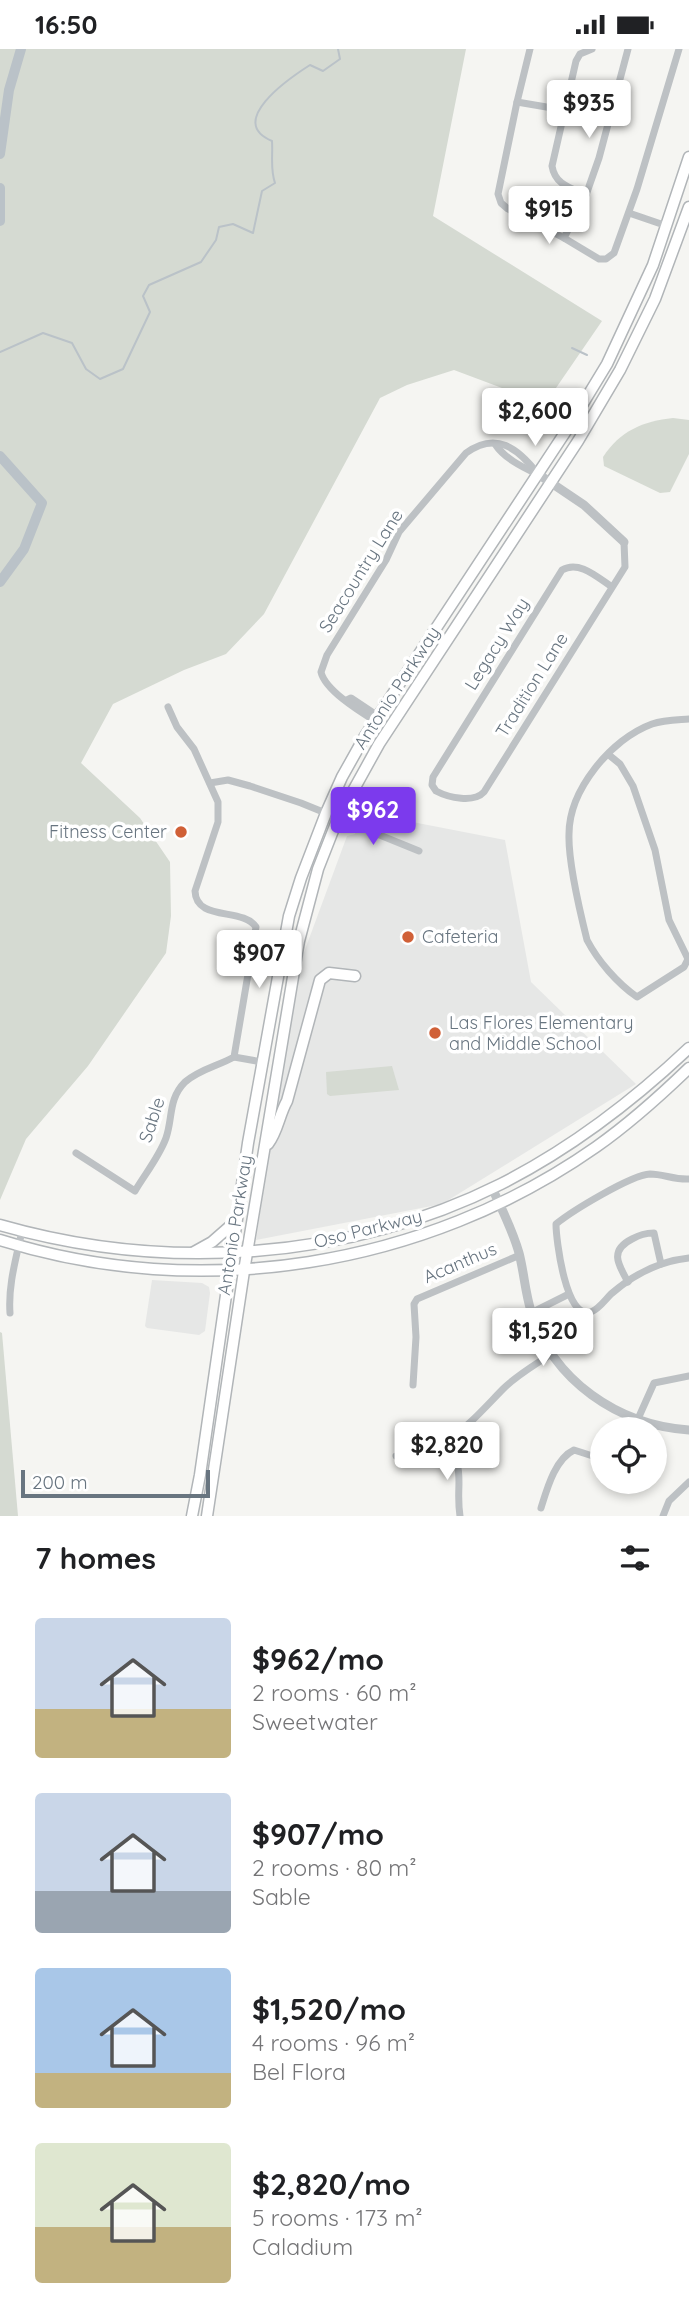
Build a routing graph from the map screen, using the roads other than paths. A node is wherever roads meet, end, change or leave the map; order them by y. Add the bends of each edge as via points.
1 (530, 49) edge
2 (592, 49) edge
3 (628, 49) edge
4 (679, 49) edge
5 (517, 102) junction
6 (564, 110) junction
7 (689, 157) edge
8 (586, 195) junction
9 (689, 208) edge
10 (629, 213) junction
11 (667, 226) junction
12 (564, 238) junction
13 (538, 474) junction
14 (551, 482) junction
15 (624, 542) joint
16 (612, 587) junction
17 (168, 707) dead end
18 (376, 718) junction
19 (689, 719) edge
20 (609, 755) junction
21 (210, 783) junction
22 (432, 785) joint
23 (326, 813) junction
24 (338, 818) junction
25 (419, 851) dead end
26 (355, 976) dead end
27 (689, 1048) edge
28 (234, 1056) junction
29 (262, 1062) junction
30 (689, 1068) edge
31 (265, 1149) junction
32 (76, 1153) dead end
33 (689, 1179) edge
34 (492, 1188) junction
35 (500, 1204) junction
36 (236, 1221) junction
37 (0, 1225) edge
38 (22, 1231) junction
39 (0, 1240) edge
40 (19, 1246) junction
41 (249, 1252) junction
42 (193, 1253) junction
43 (232, 1253) junction
44 (520, 1255) junction
45 (689, 1258) edge
46 (661, 1264) junction
47 (244, 1271) junction
48 (229, 1272) junction
49 (628, 1282) junction
50 (569, 1294) junction
51 (10, 1313) dead end
52 (531, 1313) junction
53 (551, 1354) junction
54 (689, 1376) edge
55 (413, 1385) dead end
56 (210, 1395) junction
57 (223, 1405) junction
58 (623, 1417) edge
59 (639, 1417) edge
60 (667, 1428) edge
61 (689, 1430) edge
62 (446, 1440) junction
63 (590, 1455) edge
64 (396, 1456) dead end
65 (689, 1482) edge
66 (541, 1508) dead end
67 (192, 1516) edge
68 (207, 1516) edge
69 (460, 1516) edge
70 (663, 1516) edge

1 - 5 street
2 - 6 street via 576,61
3 - 8 street
4 - 10 street
5 - 6 street
5 - 12 street via 498,194 501,203
6 - 8 street via 554,176
7 - 11 main road, Antonio Parkway
8 - 12 street
9 - 14 main road, Antonio Parkway via 636,338
10 - 11 street
10 - 12 street via 614,253 606,259 598,260
11 - 13 main road, Antonio Parkway via 607,364
13 - 14 street
13 - 18 main road, Antonio Parkway
13 - 18 street, Seacountry Lane via 526,458 504,444 480,443 466,453 399,532 321,672 326,685
14 - 15 street
14 - 24 main road, Antonio Parkway via 379,744
15 - 16 street, Tradition Lane via 625,567
16 - 22 street, Tradition Lane via 479,797 442,794
16 - 22 street, Legacy Way via 579,566 562,570
17 - 21 street
18 - 23 main road, Antonio Parkway
19 - 20 street via 651,724
20 - 20 street via 633,786 655,850 669,920 688,959 684,967 637,997 617,980 587,940 569,846 575,802
21 - 23 street via 228,780
21 - 28 street via 219,813 195,896 206,909 251,921 256,927
23 - 24 street
23 - 29 main road, Antonio Parkway via 289,916
24 - 25 street
24 - 31 main road, Antonio Parkway via 318,869 299,941
26 - 31 main road via 329,973 320,980 287,1101
27 - 34 main road, Oso Parkway via 600,1123
28 - 29 street
28 - 32 street, Sable via 204,1069 180,1089 162,1147 135,1191
29 - 36 main road, Antonio Parkway
30 - 35 main road, Oso Parkway via 596,1147
31 - 41 main road, Antonio Parkway
33 - 50 street via 638,1176 556,1224
34 - 35 street
34 - 41 main road, Oso Parkway via 381,1230
35 - 44 street
35 - 47 main road, Oso Parkway via 377,1248
36 - 42 main road
36 - 43 main road, Antonio Parkway
37 - 38 main road, Oso Parkway
38 - 40 street
38 - 42 main road, Oso Parkway via 107,1247
39 - 40 main road, Oso Parkway
40 - 48 main road, Oso Parkway via 132,1266
40 - 51 street
41 - 43 main road, Oso Parkway
41 - 47 main road, Antonio Parkway
42 - 43 main road, Oso Parkway
43 - 48 main road, Antonio Parkway
44 - 52 street
44 - 55 street, Acanthus via 417,1299
45 - 46 street
46 - 49 street
46 - 49 street via 654,1233 621,1245 619,1265
47 - 48 main road, Oso Parkway
47 - 57 main road, Antonio Parkway
48 - 56 main road, Antonio Parkway
49 - 50 street via 592,1312 578,1310
50 - 52 street
52 - 53 street
53 - 58 street via 577,1384
53 - 62 street via 517,1377 473,1422
54 - 59 street via 654,1383
56 - 57 main road
56 - 67 main road, Antonio Parkway
57 - 68 main road, Antonio Parkway
60 - 61 street
62 - 64 street
62 - 69 street via 460,1472
63 - 66 street via 574,1450 567,1454
65 - 70 street via 669,1501

